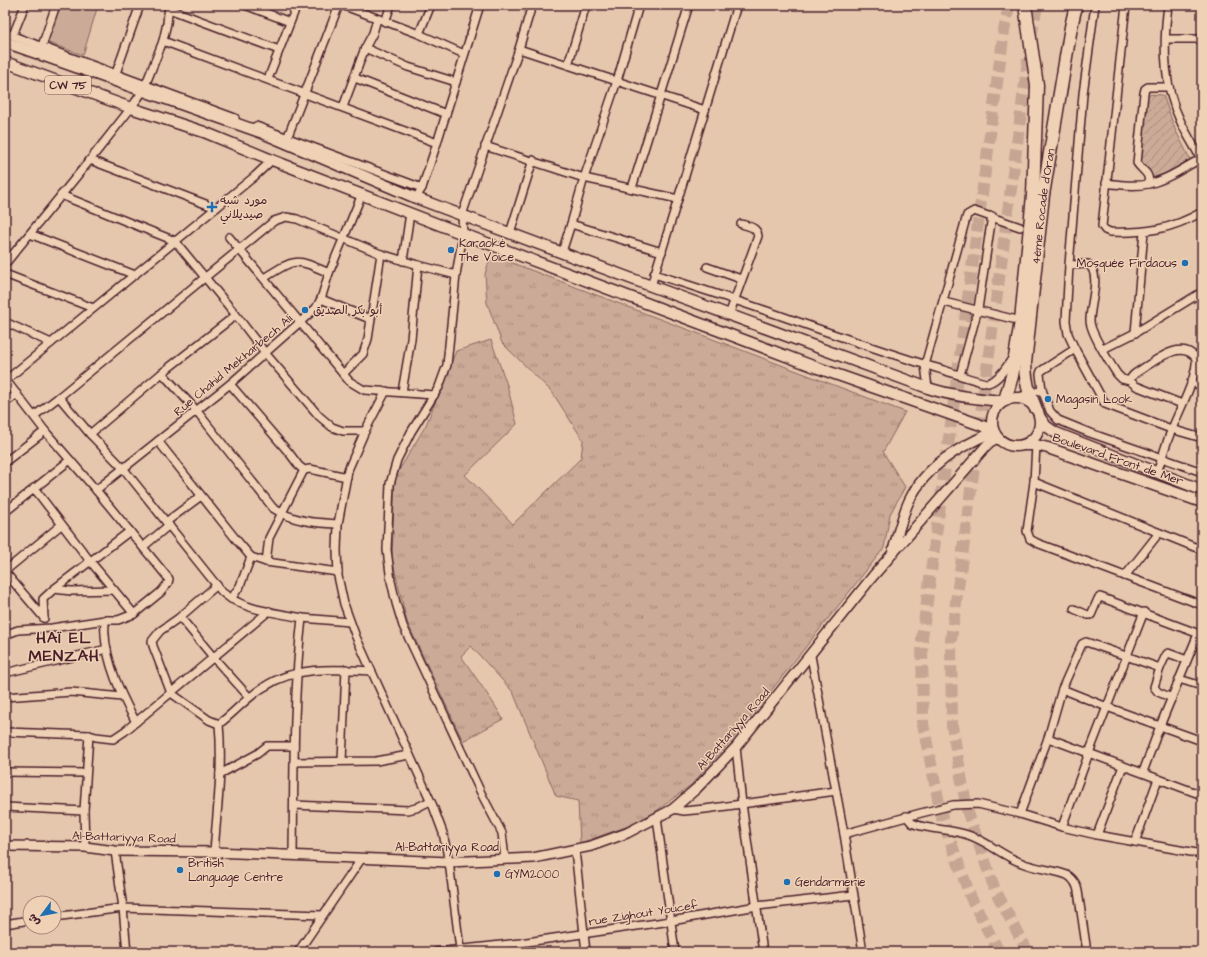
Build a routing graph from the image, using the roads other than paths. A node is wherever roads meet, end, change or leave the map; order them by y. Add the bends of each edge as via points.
1 (25, 5) edge
2 (56, 5) edge
3 (140, 5) edge
4 (245, 5) edge
5 (297, 5) edge
6 (338, 5) edge
7 (342, 5) edge
8 (391, 5) edge
9 (431, 5) edge
10 (480, 5) edge
11 (532, 5) edge
12 (586, 5) edge
13 (639, 5) edge
14 (689, 5) edge
15 (737, 5) edge
16 (1025, 5) edge
17 (1076, 5) edge
18 (1095, 5) edge
19 (1126, 5) edge
20 (1168, 5) edge
21 (169, 7) edge
22 (377, 19) junction
23 (290, 22) junction
24 (385, 22) junction
25 (5, 32) edge
26 (418, 34) junction
27 (9, 38) edge
28 (1166, 39) junction
29 (1202, 39) edge
30 (163, 41) junction
31 (42, 46) junction
32 (365, 48) junction
33 (519, 49) junction
34 (279, 50) junction
35 (464, 54) junction
36 (5, 62) edge
37 (568, 65) junction
38 (116, 73) junction
39 (355, 78) junction
40 (268, 79) junction
41 (617, 81) junction
42 (456, 82) junction
43 (144, 88) junction
44 (1170, 88) junction
45 (306, 93) junction
46 (661, 95) junction
47 (344, 107) junction
48 (131, 108) junction
49 (705, 110) junction
50 (446, 114) junction
51 (287, 140) junction
52 (437, 143) junction
53 (485, 146) junction
54 (1202, 159) edge
55 (90, 160) junction
56 (272, 160) junction
57 (533, 160) junction
58 (584, 178) junction
59 (1106, 184) junction
60 (1148, 184) junction
61 (422, 188) junction
62 (632, 188) junction
63 (362, 194) junction
64 (61, 195) junction
65 (416, 198) junction
66 (678, 199) junction
67 (216, 208) junction
68 (1202, 212) edge
69 (410, 213) junction
70 (462, 215) junction
71 (992, 216) junction
72 (571, 224) junction
73 (741, 224) dead end
74 (1020, 227) dead end
75 (1144, 232) junction
76 (510, 233) junction
77 (30, 234) junction
78 (463, 234) junction
79 (229, 237) dead end
80 (344, 239) junction
81 (175, 241) junction
82 (239, 249) junction
83 (562, 252) junction
84 (662, 252) junction
85 (381, 254) junction
86 (403, 261) junction
87 (5, 264) edge
88 (418, 265) junction
89 (1069, 265) junction
90 (707, 267) dead end
91 (329, 273) junction
92 (5, 274) edge
93 (654, 274) junction
94 (135, 275) junction
95 (456, 275) junction
96 (204, 278) junction
97 (264, 278) junction
98 (741, 279) junction
99 (651, 286) junction
100 (1202, 292) edge
101 (321, 299) junction
102 (734, 300) junction
103 (944, 302) junction
104 (93, 308) junction
105 (978, 309) junction
106 (236, 315) junction
107 (729, 316) junction
108 (370, 319) junction
109 (1021, 321) junction
110 (5, 322) edge
111 (301, 322) junction
112 (1135, 333) junction
113 (51, 343) junction
114 (1075, 349) junction
115 (1103, 349) junction
116 (1202, 352) edge
117 (1015, 353) junction
118 (266, 354) junction
119 (1196, 358) junction
120 (925, 365) junction
121 (162, 373) junction
122 (344, 374) junction
123 (960, 375) junction
124 (6, 379) edge
125 (1130, 381) junction
126 (1191, 382) junction
127 (230, 384) junction
128 (1202, 386) edge
129 (928, 388) junction
130 (1042, 390) junction
131 (386, 391) junction
132 (402, 392) junction
133 (17, 394) junction
134 (1029, 394) junction
135 (434, 395) junction
136 (59, 397) junction
137 (1007, 400) junction
138 (5, 403) edge
139 (1182, 404) junction
140 (196, 410) junction
141 (1037, 411) junction
142 (34, 416) junction
143 (1172, 429) junction
144 (45, 431) junction
145 (365, 431) junction
146 (90, 434) junction
147 (994, 434) junction
148 (1202, 438) edge
149 (158, 441) junction
150 (1026, 445) junction
151 (1036, 445) junction
152 (1162, 458) junction
153 (70, 460) junction
154 (5, 462) edge
155 (123, 468) junction
156 (304, 470) junction
157 (1202, 472) edge
158 (1157, 473) junction
159 (347, 477) junction
160 (1034, 482) junction
161 (34, 488) junction
162 (96, 490) junction
163 (1202, 490) edge
164 (201, 496) junction
165 (1202, 502) edge
166 (5, 512) edge
167 (282, 514) junction
168 (167, 524) junction
169 (338, 524) junction
170 (61, 525) junction
171 (130, 531) junction
172 (1159, 533) junction
173 (143, 547) junction
174 (1202, 550) edge
175 (892, 554) junction
176 (251, 556) junction
177 (90, 561) junction
178 (266, 562) junction
179 (5, 572) edge
180 (338, 572) junction
181 (1125, 576) junction
182 (217, 585) junction
183 (54, 589) junction
184 (114, 590) junction
185 (28, 597) junction
186 (43, 599) junction
187 (231, 599) junction
188 (1202, 605) edge
189 (1074, 609) dead end
190 (269, 611) junction
191 (1144, 612) junction
192 (134, 614) junction
193 (180, 617) junction
194 (44, 618) junction
195 (302, 618) junction
196 (105, 620) junction
197 (350, 622) junction
198 (52, 628) junction
199 (1200, 634) edge
200 (5, 636) edge
201 (106, 649) junction
202 (811, 656) junction
203 (1127, 656) junction
204 (214, 658) junction
205 (1187, 660) junction
206 (1160, 668) junction
207 (346, 669) junction
208 (371, 671) junction
209 (297, 672) junction
210 (5, 673) edge
211 (1179, 679) junction
212 (1202, 686) edge
213 (1062, 690) junction
214 (171, 693) junction
215 (5, 696) edge
216 (122, 697) junction
217 (249, 697) junction
218 (1172, 698) junction
219 (1107, 707) junction
220 (136, 722) junction
221 (219, 724) junction
222 (1160, 726) junction
223 (5, 732) edge
224 (89, 735) junction
225 (1048, 738) junction
226 (1202, 741) edge
227 (294, 746) junction
228 (736, 747) junction
229 (1089, 752) junction
230 (409, 755) junction
231 (342, 761) junction
232 (294, 762) junction
233 (1123, 766) junction
234 (5, 772) edge
235 (1143, 772) junction
236 (86, 773) junction
237 (220, 774) junction
238 (1158, 779) junction
239 (836, 791) junction
240 (1202, 795) edge
241 (430, 801) junction
242 (742, 804) junction
243 (294, 805) junction
244 (5, 807) edge
245 (673, 809) junction
246 (84, 811) junction
247 (1020, 814) junction
248 (906, 816) junction
249 (657, 818) junction
250 (1062, 827) junction
251 (844, 834) junction
252 (1097, 835) junction
253 (1135, 842) junction
254 (5, 846) edge
255 (85, 847) junction
256 (575, 850) junction
257 (115, 851) junction
258 (214, 852) junction
259 (1202, 854) edge
260 (293, 855) junction
261 (362, 858) junction
262 (505, 859) junction
263 (450, 862) junction
264 (853, 895) junction
265 (757, 906) junction
266 (124, 908) junction
267 (322, 915) junction
268 (62, 916) edge
269 (22, 921) edge
270 (671, 921) junction
271 (5, 924) edge
272 (584, 933) junction
273 (462, 951) edge
274 (127, 952) edge
275 (298, 952) edge
276 (436, 952) edge
277 (586, 952) edge
278 (675, 952) edge
279 (762, 952) edge
280 (863, 952) edge
281 (1087, 952) edge

1 - 27 street
2 - 31 street
3 - 38 street
4 - 23 street
5 - 23 street
6 - 45 street
7 - 22 street
8 - 24 street
9 - 26 street
10 - 35 street
11 - 33 street
12 - 37 street
13 - 41 street
14 - 46 street
15 - 49 street
16 - 109 highway, 4ème Rocade d'Oran via 1037,85 1033,195
17 - 134 highway, 4ème Rocade d'Oran via 1043,195 1025,363
18 - 89 street via 1083,94
19 - 59 street
20 - 28 street
21 - 30 street
21 - 34 street
22 - 24 street
22 - 32 street
23 - 34 street
24 - 26 street
25 - 27 street
26 - 35 street
27 - 31 street
27 - 43 main road, CW 75
28 - 29 street
28 - 44 street via 1166,69
30 - 40 street
30 - 43 street
31 - 38 street
32 - 39 street
32 - 42 street via 408,67
33 - 37 street
33 - 53 street
34 - 40 street
35 - 42 street
36 - 48 main road, CW 75
37 - 41 street
38 - 43 street
39 - 47 street
39 - 50 street
40 - 45 street
41 - 46 street
41 - 58 street
42 - 50 street
43 - 48 street
43 - 51 main road, CW 75
44 - 54 street via 1179,119
44 - 60 street via 1148,87 1144,93 1137,163 1148,176
45 - 47 street
45 - 51 street
46 - 49 street
46 - 62 street
47 - 52 street
48 - 55 street
48 - 56 main road via 204,132
49 - 66 street
50 - 52 street
51 - 61 street
51 - 65 main road, CW 75
52 - 61 street
53 - 57 street
53 - 70 street
54 - 60 street
55 - 64 street
55 - 67 street
56 - 63 main road
56 - 67 street
57 - 58 street
57 - 76 street
58 - 62 street
58 - 72 street
59 - 60 street
59 - 75 street via 1101,223 1103,228 1110,232
61 - 65 street
62 - 66 street
63 - 69 main road
63 - 80 street, Rue Chahid Mekharbech Ali
64 - 77 street
64 - 81 street
65 - 70 main road, CW 75
66 - 84 street
67 - 81 street
68 - 75 street via 1178,224
69 - 78 main road
69 - 86 street
70 - 76 main road, CW 75
70 - 78 street
71 - 74 street
71 - 103 street via 974,211 967,215
71 - 105 street
72 - 83 street
72 - 84 street
73 - 98 street via 753,228 758,234
75 - 112 street
76 - 83 main road, CW 75
77 - 87 street
77 - 94 street
78 - 95 street
78 - 147 main road via 818,368 978,424
79 - 82 street
80 - 82 street via 297,219 286,217 274,221
80 - 85 street
80 - 91 street, Rue Chahid Mekharbech Ali
81 - 94 street
81 - 96 street
82 - 96 street
82 - 97 street
83 - 99 main road, CW 75
84 - 93 street
85 - 86 street
85 - 108 street
86 - 88 street
88 - 95 street
88 - 132 street via 411,339
89 - 114 street via 1066,321 1068,334
89 - 115 street via 1088,264 1093,269 1095,277 1090,322
90 - 98 street
91 - 97 street via 307,263 293,262
91 - 101 street, Rue Chahid Mekharbech Ali
92 - 104 street
93 - 99 street
93 - 102 street
94 - 104 street
95 - 135 street via 447,365
96 - 106 street
96 - 136 street
97 - 111 street
98 - 102 street
99 - 107 main road, CW 75
100 - 112 street
101 - 108 street
101 - 111 street, Rue Chahid Mekharbech Ali via 316,308
102 - 107 street
102 - 120 street
103 - 105 street
103 - 120 street
104 - 113 street
105 - 109 street
105 - 123 street
106 - 118 street
106 - 121 street
107 - 129 main road, CW 75
108 - 122 street via 369,335 363,354
109 - 117 highway, 4ème Rocade d'Oran
110 - 113 street
111 - 118 street, Rue Chahid Mekharbech Ali
111 - 122 street
112 - 115 street
113 - 124 street
114 - 130 street via 1041,371
114 - 143 street via 1105,404
115 - 125 street via 1117,374 1122,379
116 - 119 street
117 - 123 street via 999,376 988,383
117 - 137 highway, 4ème Rocade d'Oran
118 - 127 street, Rue Chahid Mekharbech Ali
118 - 145 street via 319,416 343,431
119 - 125 street via 1186,351 1177,350 1160,357 1131,377
119 - 126 street
120 - 123 street
120 - 129 street
121 - 140 street
121 - 146 street
122 - 131 street via 349,381 364,390
124 - 133 street
125 - 139 street via 1136,386
126 - 128 street
126 - 139 street
127 - 140 street, Rue Chahid Mekharbech Ali
127 - 156 street
129 - 137 main road, CW 75 via 977,398
130 - 134 street
130 - 152 street via 1050,411 1058,420
131 - 132 street
131 - 145 street
132 - 135 street
133 - 138 street
133 - 142 street
134 - 137 street
134 - 141 highway, 4ème Rocade d'Oran
135 - 262 street via 397,460 390,484 387,550 391,581 403,626 502,833
136 - 142 street
136 - 146 street
137 - 141 main road via 1026,400
137 - 147 main road via 992,414
139 - 143 street
140 - 149 street, Rue Chahid Mekharbech Ali
140 - 167 street via 273,508
141 - 150 main road via 1039,430
141 - 158 main road via 1046,426 1056,433
142 - 144 street
143 - 148 street
143 - 152 street
144 - 153 street
144 - 154 street
145 - 159 street
146 - 155 street
147 - 150 main road via 1007,445
147 - 175 main road, Al-Battariyya Road via 990,442
147 - 175 main road via 977,439 944,459 922,480 905,509
149 - 155 street, Rue Chahid Mekharbech Ali
149 - 164 street
150 - 151 main road, Boulevard Front de Mer
151 - 160 street
151 - 165 main road, Boulevard Front de Mer
152 - 157 street
152 - 158 street
153 - 161 street
153 - 162 street
155 - 162 street, Rue Chahid Mekharbech Ali
155 - 168 street
156 - 159 street
156 - 167 street
158 - 163 main road
159 - 169 street
160 - 172 street
160 - 181 street via 1027,530 1030,539
161 - 166 street
161 - 170 street
162 - 171 street
164 - 168 street
164 - 176 street
167 - 169 street via 309,522
167 - 178 street via 269,538
168 - 173 street
168 - 182 street
169 - 180 street
170 - 177 street
170 - 179 street
171 - 173 street
171 - 177 street
172 - 174 street
172 - 181 street
173 - 192 street via 169,579 161,592
175 - 202 main road, Al-Battariyya Road
176 - 178 street
176 - 187 street via 240,586
177 - 183 street
177 - 184 street
178 - 180 street
179 - 185 street
180 - 197 street
181 - 188 street
182 - 187 street
182 - 193 street
183 - 184 street
183 - 186 street
184 - 192 street
185 - 186 street
185 - 194 street
186 - 194 street
187 - 190 street via 241,605
189 - 191 street via 1091,615 1100,597
190 - 195 street
190 - 204 street
191 - 199 street
191 - 203 street
192 - 196 street via 118,620
193 - 204 street
193 - 214 street via 152,641
194 - 198 street
195 - 197 street
195 - 209 street
196 - 198 street
196 - 201 street
197 - 208 street
198 - 200 street via 18,630
199 - 205 street
201 - 210 street
201 - 216 street
202 - 228 main road, Al-Battariyya Road
202 - 239 street
203 - 206 street
203 - 213 street via 1086,642 1080,648
203 - 219 street
204 - 214 street
204 - 217 street
205 - 206 street via 1168,653
205 - 211 street
206 - 218 street via 1154,687 1158,692
207 - 208 street
207 - 209 street
207 - 231 street
208 - 230 street
209 - 217 street via 269,683
209 - 227 street
211 - 212 street
211 - 218 street
213 - 219 street
213 - 225 street
214 - 220 street
214 - 221 street via 209,720
215 - 216 street via 70,692
216 - 220 street
217 - 221 street
218 - 222 street
219 - 222 street
219 - 229 street
220 - 224 street via 113,739
221 - 237 street
222 - 226 street
222 - 235 street
223 - 224 street
224 - 236 street
225 - 229 street
225 - 247 street
227 - 232 street
227 - 237 street via 267,746
228 - 242 street
228 - 245 main road, Al-Battariyya Road
229 - 233 street
229 - 250 street
230 - 231 street via 381,761
230 - 241 street
231 - 232 street
232 - 243 street
233 - 235 street
233 - 252 street
234 - 236 street
235 - 238 street
236 - 246 street
237 - 258 street
238 - 240 street
238 - 253 street
239 - 242 street
239 - 251 street
241 - 243 street via 408,810
241 - 263 street via 443,833
242 - 245 street via 684,811
242 - 265 street
243 - 260 street
244 - 246 street
245 - 249 main road, Al-Battariyya Road
246 - 255 street
247 - 248 street via 978,804 962,804
247 - 250 street
248 - 251 street
248 - 281 street via 917,825 968,835 1022,864 1071,878 1077,886
249 - 256 main road, Al-Battariyya Road via 627,833
249 - 270 street
250 - 252 street
251 - 264 street
252 - 253 street
253 - 259 street
254 - 255 main road, Al-Battariyya Road
255 - 257 main road, Al-Battariyya Road
256 - 262 main road, Al-Battariyya Road via 533,858
256 - 272 street
257 - 258 main road, Al-Battariyya Road
257 - 266 street
258 - 260 main road, Al-Battariyya Road
260 - 261 main road, Al-Battariyya Road
261 - 263 main road, Al-Battariyya Road
261 - 267 street
262 - 263 main road, Al-Battariyya Road
263 - 273 street
264 - 265 street, rue Zighout Youcef
264 - 280 street
265 - 270 street, rue Zighout Youcef
265 - 279 street
266 - 267 street
266 - 268 street
266 - 274 street
267 - 275 street
269 - 271 street
270 - 272 street, rue Zighout Youcef
270 - 278 street
272 - 273 street, rue Zighout Youcef
272 - 277 street
273 - 276 street, rue Zighout Youcef

